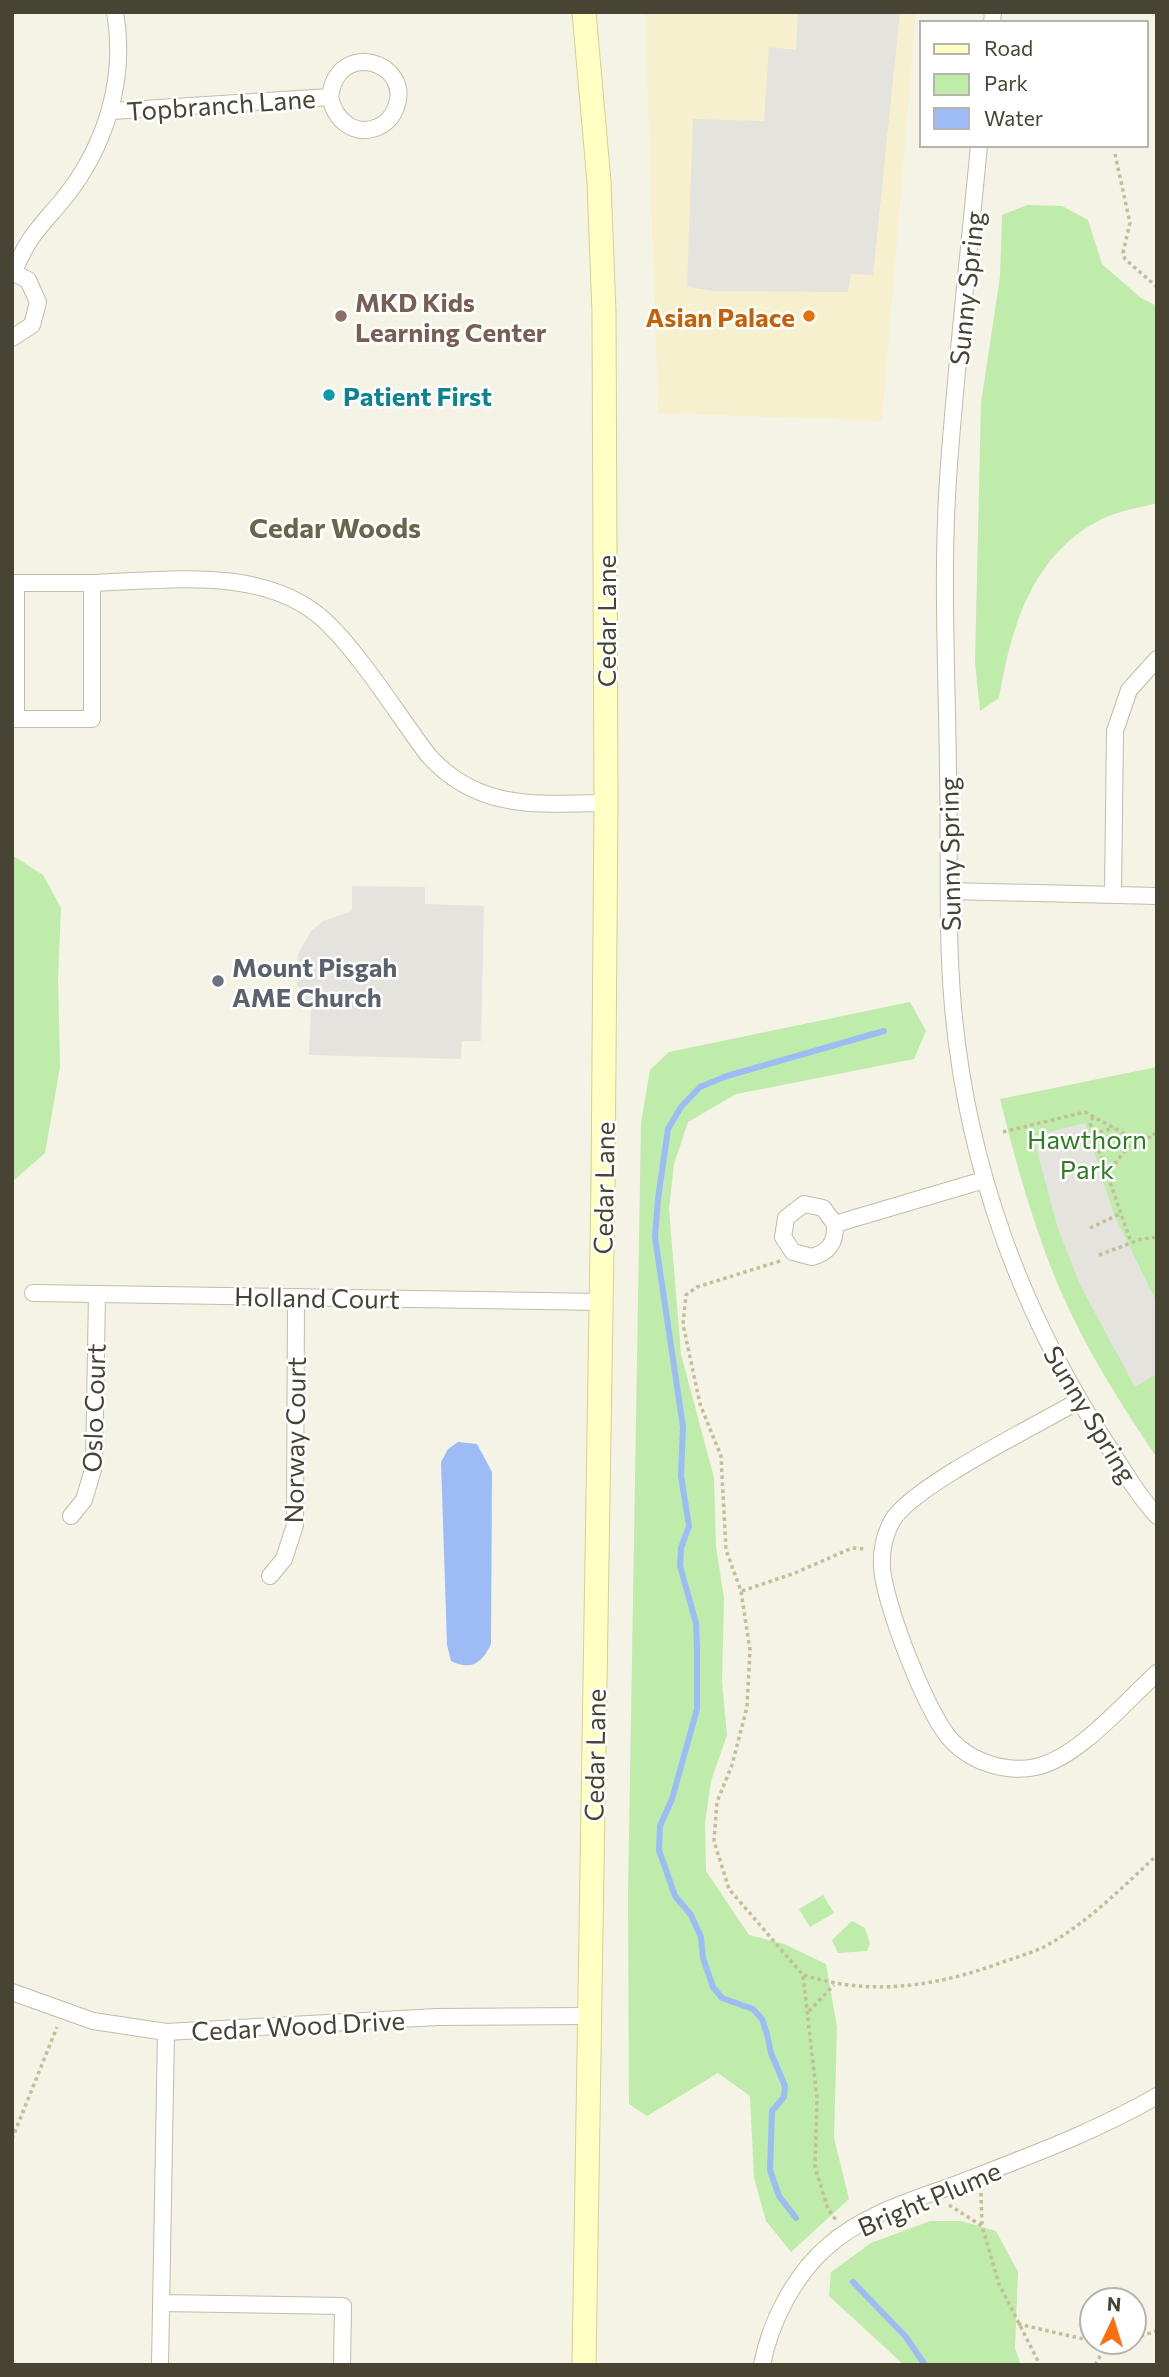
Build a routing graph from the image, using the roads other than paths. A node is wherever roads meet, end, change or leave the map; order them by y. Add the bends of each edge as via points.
1 (115, 12) edge
2 (584, 12) edge
3 (330, 97) junction
4 (111, 111) junction
5 (979, 147) edge
6 (13, 272) edge
7 (12, 338) edge
8 (92, 583) junction
9 (1157, 659) edge
10 (606, 803) junction
11 (949, 891) junction
12 (1113, 893) junction
13 (1157, 896) edge
14 (984, 1180) junction
15 (835, 1224) junction
16 (33, 1293) dead end
17 (97, 1294) junction
18 (296, 1297) junction
19 (601, 1302) junction
20 (1079, 1401) junction
21 (71, 1516) dead end
22 (1157, 1516) edge
23 (270, 1576) dead end
24 (1157, 1674) edge
25 (12, 1992) edge
26 (589, 2016) junction
27 (166, 2032) junction
28 (1157, 2096) edge
29 (161, 2303) junction
30 (160, 2365) edge
31 (342, 2365) edge
32 (584, 2365) edge
33 (762, 2365) edge

1 - 4 street via 118,60
2 - 10 main road, Cedar Lane via 599,182 604,313
3 - 3 street, Topbranch Lane via 338,117 367,130 387,121 398,102 388,71 379,64 356,62 337,75
3 - 4 street, Topbranch Lane
4 - 6 street via 81,175 38,225
5 - 11 street, Sunny Spring via 948,467
6 - 7 street via 28,280 38,303 32,325
8 - 8 street via 92,719 16,719 16,583
8 - 10 street via 204,580 254,586 285,596 323,619 341,638 428,755 453,778 492,798 520,803
9 - 12 street via 1129,690 1115,731
10 - 19 main road, Cedar Lane
11 - 12 street
11 - 14 street, Sunny Spring via 952,1004
12 - 13 street
14 - 15 street
14 - 20 street, Sunny Spring via 1032,1313
15 - 15 street via 830,1214 804,1205 790,1212 783,1237 793,1252 812,1257 828,1250
16 - 17 street, Holland Court
17 - 18 street, Holland Court
17 - 21 street, Oslo Court via 94,1466 84,1500
18 - 19 street, Holland Court
18 - 23 street, Norway Court via 295,1525 284,1559
19 - 26 main road, Cedar Lane
20 - 22 street, Sunny Spring
20 - 24 street via 928,1488 893,1520 882,1550 886,1595 936,1720 952,1742 982,1760 1017,1768 1056,1760
25 - 27 street, Cedar Wood Drive via 93,2021
26 - 27 street, Cedar Wood Drive via 437,2017
26 - 32 main road, Cedar Lane
27 - 29 street
28 - 33 street, Bright Plume via 1092,2132 873,2217 844,2234 799,2278 773,2329
29 - 30 street
29 - 31 street via 343,2306

